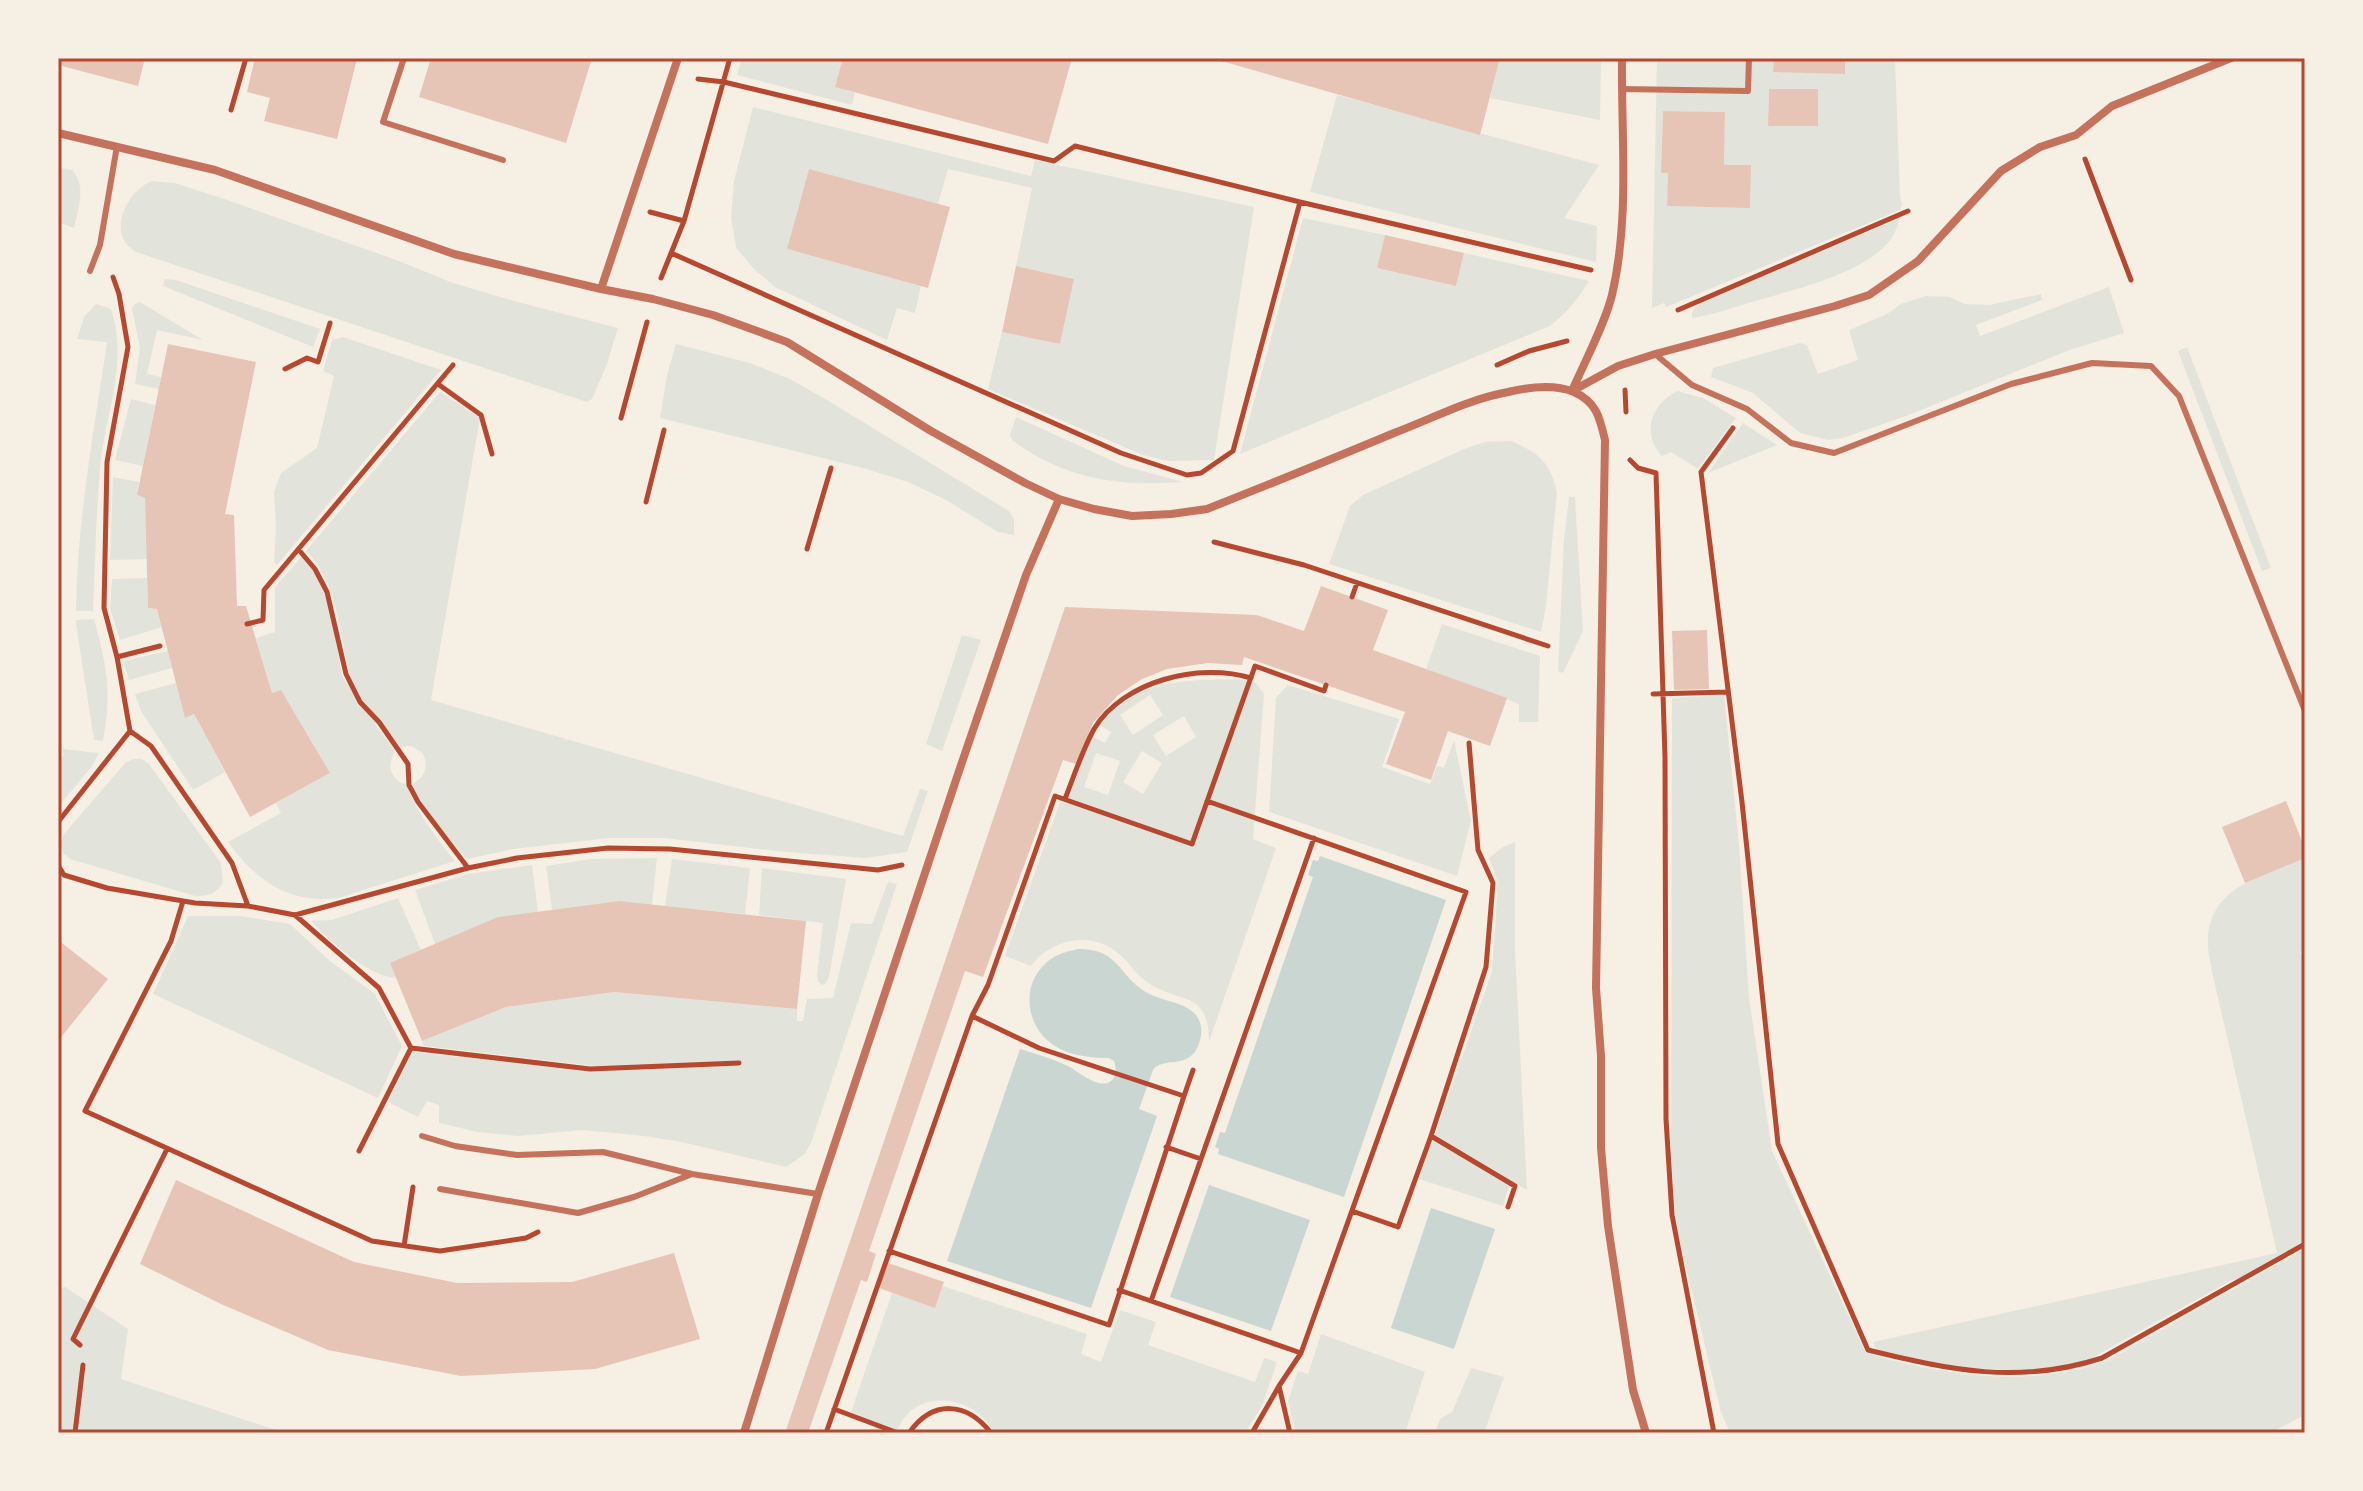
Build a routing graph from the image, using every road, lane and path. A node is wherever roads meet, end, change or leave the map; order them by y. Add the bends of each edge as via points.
1 (246, 58) edge
2 (404, 58) edge
3 (678, 58) edge
4 (730, 58) edge
5 (1622, 58) edge
6 (1749, 58) edge
7 (2231, 58) edge
8 (672, 76) junction
9 (724, 82) junction
10 (1622, 89) junction
11 (231, 110) dead end
12 (58, 133) edge
13 (117, 146) junction
14 (2085, 159) dead end
15 (503, 160) dead end
16 (1300, 202) junction
17 (630, 206) junction
18 (1908, 211) dead end
19 (684, 221) junction
20 (100, 245) junction
21 (671, 253) junction
22 (90, 271) dead end
23 (1615, 276) junction
24 (2131, 280) dead end
25 (601, 289) junction
26 (653, 299) junction
27 (1678, 310) dead end
28 (330, 323) dead end
29 (1655, 354) junction
30 (453, 365) dead end
31 (285, 369) dead end
32 (438, 384) junction
33 (1572, 391) junction
34 (1747, 409) junction
35 (621, 418) dead end
36 (664, 430) dead end
37 (492, 454) dead end
38 (831, 468) dead end
39 (1638, 468) dead end
40 (1059, 499) junction
41 (646, 502) dead end
42 (1214, 542) dead end
43 (807, 549) dead end
44 (299, 550) junction
45 (1357, 583) junction
46 (1352, 597) dead end
47 (247, 624) dead end
48 (160, 646) dead end
49 (1548, 646) dead end
50 (117, 657) junction
51 (1251, 678) junction
52 (1326, 685) dead end
53 (1728, 692) junction
54 (1653, 694) dead end
55 (1662, 694) junction
56 (2305, 711) edge
57 (130, 731) junction
58 (1469, 743) dead end
59 (1065, 799) junction
60 (1207, 801) junction
61 (58, 822) edge
62 (1314, 838) junction
63 (931, 859) junction
64 (58, 865) edge
65 (468, 868) junction
66 (183, 901) junction
67 (248, 906) junction
68 (295, 915) junction
69 (972, 1016) junction
70 (411, 1048) junction
71 (739, 1063) dead end
72 (1193, 1070) dead end
73 (1184, 1096) junction
74 (422, 1136) dead end
75 (1431, 1136) junction
76 (1166, 1147) junction
77 (167, 1149) junction
78 (359, 1151) dead end
79 (1201, 1159) junction
80 (692, 1174) junction
81 (415, 1177) dead end
82 (440, 1189) dead end
83 (818, 1194) junction
84 (1508, 1207) dead end
85 (1352, 1211) junction
86 (578, 1213) junction
87 (2305, 1244) edge
88 (404, 1246) junction
89 (889, 1251) junction
90 (1119, 1290) junction
91 (1151, 1301) junction
92 (80, 1345) dead end
93 (1301, 1353) junction
94 (83, 1365) dead end
95 (1279, 1386) junction
96 (834, 1409) junction
97 (75, 1433) edge
98 (744, 1433) edge
99 (826, 1433) edge
100 (898, 1433) edge
101 (909, 1433) edge
102 (991, 1433) edge
103 (1252, 1433) edge
104 (1290, 1433) edge
105 (1646, 1433) edge
106 (1714, 1433) edge

1 - 11 path
2 - 15 lane via 383,122
3 - 8 street
4 - 9 path
5 - 10 street
6 - 10 lane via 1748,91
7 - 29 street via 2112,106 2076,135 2040,147 2001,171 1918,261 1869,295
8 - 9 path
8 - 17 street
9 - 16 path via 1054,161 1075,146
9 - 19 path
10 - 23 street via 1623,209
12 - 13 street
13 - 20 lane
13 - 25 street via 215,170 454,254
14 - 24 path
16 - 21 path via 1233,451 1201,473 1187,475 1121,453
16 - 23 path
17 - 19 path
17 - 25 street
18 - 27 path
19 - 21 path
20 - 22 lane
20 - 50 path via 119,294 128,347 107,462 104,608
21 - 26 path
23 - 33 street via 1612,298
25 - 26 street
26 - 35 path
26 - 40 street via 787,342 944,439
28 - 31 path via 318,362 307,358
29 - 33 street via 1618,366
29 - 34 lane via 1692,385
30 - 32 path
32 - 37 path via 481,415
32 - 44 path
33 - 40 street via 1505,392 1207,509 1132,516
33 - 105 street via 1589,400 1599,414 1605,440 1596,988 1601,1148 1633,1390
34 - 53 path via 1701,472
34 - 56 lane via 1791,443 1834,453 2011,384 2092,363 2151,366 2179,396
36 - 41 path
38 - 43 path
39 - 55 path via 1656,473
40 - 63 street via 1026,575
42 - 45 path
44 - 47 path via 264,590 263,620
44 - 65 path via 327,592 346,674 360,702 408,764 409,785 418,802
45 - 46 path
45 - 49 path
48 - 50 path
50 - 57 path
51 - 52 path via 1255,666 1324,691
51 - 59 path via 1190,675 1142,687 1095,727
51 - 60 path
53 - 55 path
53 - 87 path via 1778,1144 1868,1350 1988,1373 2079,1366
54 - 55 path
55 - 106 path via 1671,1202
57 - 61 path
57 - 67 path via 151,746 232,863
58 - 75 path via 1478,850 1493,883 1486,967
59 - 60 path via 1192,844
59 - 69 path via 1055,796 988,985
60 - 62 path
62 - 79 path
62 - 85 path via 1466,892
63 - 65 path via 878,870 670,849 608,848
63 - 83 street
64 - 66 path via 64,875 107,888
65 - 68 path
66 - 67 path
66 - 77 path via 171,941 85,1111
67 - 68 path
68 - 70 path via 379,988
69 - 73 path via 1039,1048
69 - 89 path
70 - 71 path via 590,1069
70 - 78 path
72 - 73 path
73 - 76 path
74 - 80 lane via 517,1155 603,1152
75 - 84 path via 1515,1186
75 - 85 path via 1398,1227
76 - 79 path
76 - 90 path
77 - 88 path via 372,1241
77 - 92 path via 73,1339
79 - 91 path
80 - 83 lane
80 - 86 lane
81 - 88 path
82 - 86 lane
83 - 98 street
85 - 93 path
86 - 88 path via 526,1238 440,1251
89 - 90 path via 1109,1325
89 - 96 path
90 - 91 path
91 - 93 path
93 - 95 path
94 - 97 path
95 - 103 path
95 - 104 path
96 - 99 path
96 - 100 path
101 - 102 path via 931,1412 948,1408 965,1410

